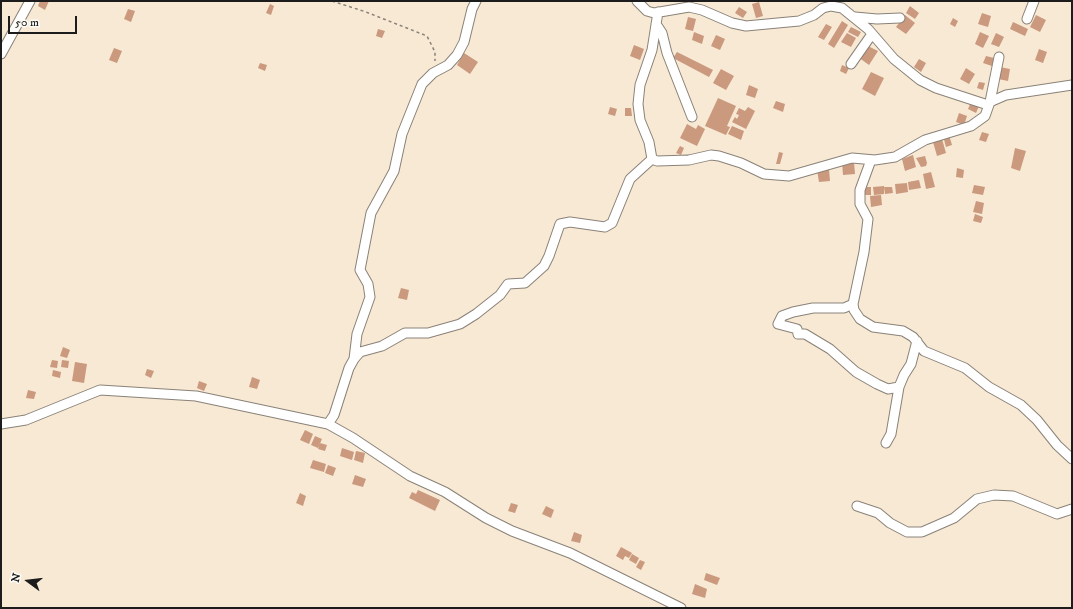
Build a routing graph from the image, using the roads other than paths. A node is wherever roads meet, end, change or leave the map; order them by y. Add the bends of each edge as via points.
1 (30, 1) edge
2 (476, 1) edge
3 (637, 1) edge
4 (1034, 1) edge
5 (832, 4) edge
6 (658, 12) junction
7 (855, 17) junction
8 (900, 18) dead end
9 (1026, 19) dead end
10 (656, 24) junction
11 (872, 34) junction
12 (1, 54) edge
13 (999, 57) dead end
14 (850, 64) dead end
15 (1072, 85) edge
16 (989, 103) junction
17 (692, 117) dead end
18 (652, 159) junction
19 (871, 160) junction
20 (853, 304) junction
21 (917, 341) junction
22 (354, 359) junction
23 (899, 387) junction
24 (1, 424) edge
25 (328, 424) junction
26 (886, 443) dead end
27 (1072, 458) edge
28 (857, 506) dead end
29 (1072, 509) edge
30 (681, 608) edge

1 - 12 street
2 - 22 street via 464,42 457,55 422,84 402,134 394,171 368,223 360,270 368,284 370,297 357,334
3 - 6 street via 646,11
4 - 9 street
5 - 6 street via 799,21 746,26 689,7
5 - 7 street
6 - 10 street
7 - 8 street via 878,20
7 - 11 street
10 - 17 street via 662,33 667,53
10 - 18 street via 652,50 640,85 638,104 640,120 649,142
11 - 14 street
11 - 16 street via 894,59 920,80 936,88
13 - 16 street
15 - 16 street via 1006,95
16 - 19 street via 985,116 971,126 925,140 895,157
18 - 19 street via 689,160 711,155 741,163 764,174 789,176 852,158
18 - 22 street via 630,179 612,223 605,227 570,222 560,224 544,266 525,282 508,284 500,295 460,324 428,333 405,333 382,346 360,352
19 - 20 street via 860,190 860,204 868,219 868,225
20 - 21 street via 860,318 873,327 903,331
20 - 23 street via 844,308 813,308 793,312 782,316 778,324 797,329 798,334 805,334 830,348 856,372 877,384 888,389
21 - 23 street via 911,364
21 - 27 street via 924,351 965,368 989,387 1021,405
22 - 25 street via 334,415
23 - 26 street via 891,434
24 - 25 street via 26,420 100,390 196,396
25 - 30 street via 410,476 445,492 486,518 570,553
28 - 29 street via 878,513 907,532 922,532 954,518 977,499 994,495 1013,496 1057,514

